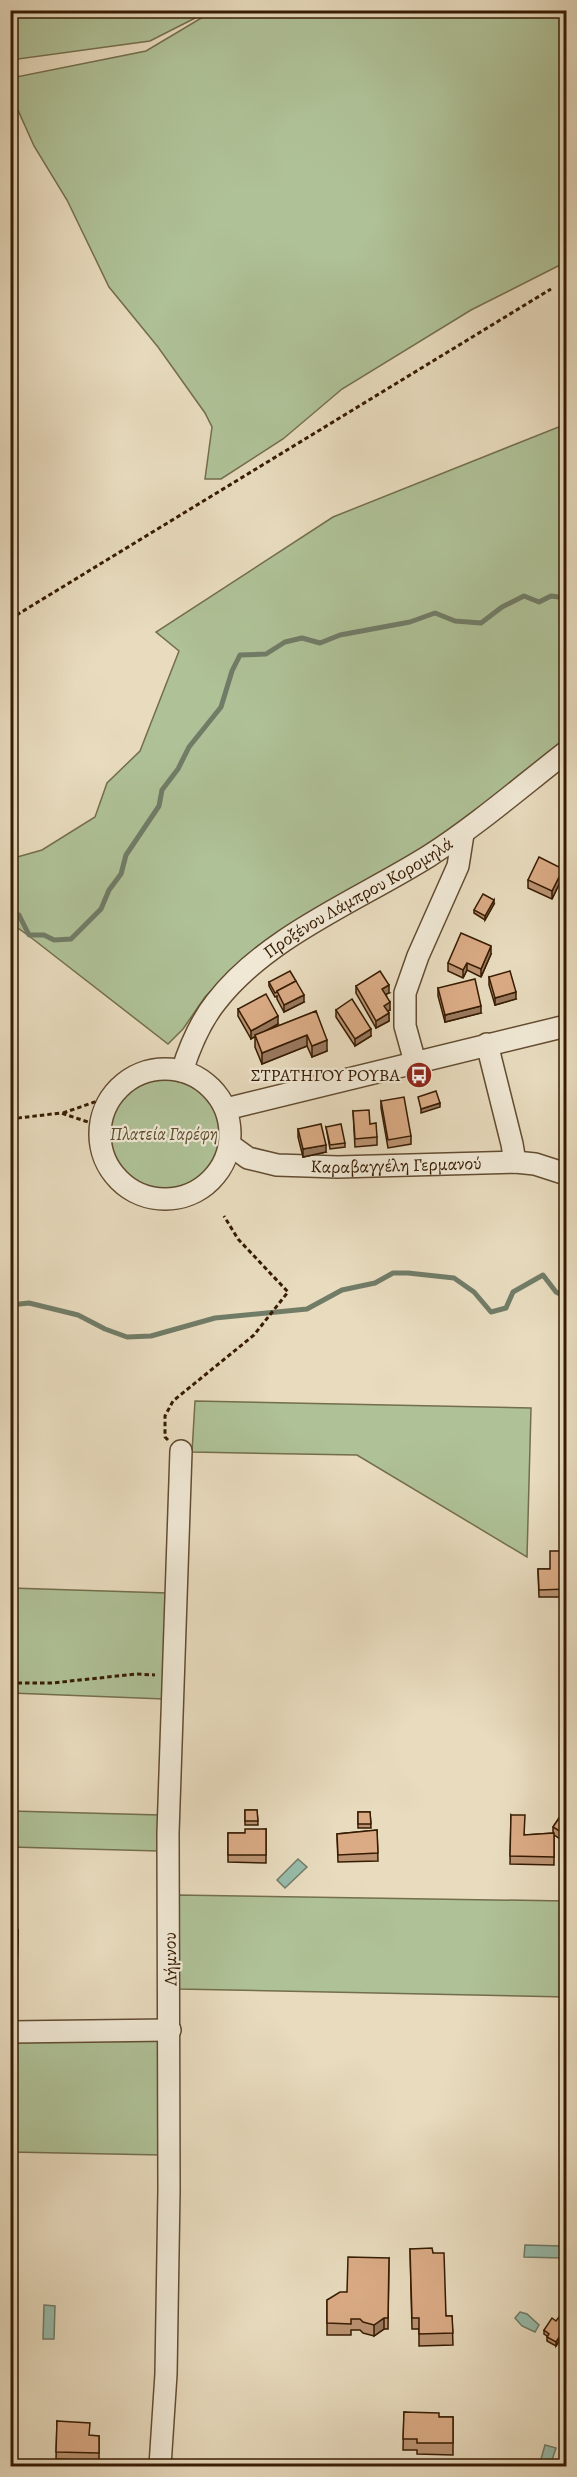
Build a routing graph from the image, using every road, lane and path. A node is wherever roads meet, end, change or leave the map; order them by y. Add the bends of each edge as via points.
1 (551, 289) dead end
2 (10, 619) edge
3 (567, 752) edge
4 (463, 834) junction
5 (567, 1026) edge
6 (486, 1044) junction
7 (415, 1062) junction
8 (182, 1071) junction
9 (112, 1096) junction
10 (226, 1109) junction
11 (62, 1113) junction
12 (10, 1119) edge
13 (100, 1125) junction
14 (230, 1145) junction
15 (515, 1162) junction
16 (567, 1174) edge
17 (224, 1216) dead end
18 (181, 1451) joint
19 (174, 1676) junction
20 (10, 1683) edge
21 (170, 2030) junction
22 (10, 2032) edge
23 (160, 2466) edge

1 - 2 path
3 - 4 street, Προξένου Λάμπρου Κορομηλά
4 - 7 street via 458,866 405,993 405,1026
4 - 8 street, Προξένου Λάμπρου Κορομηλά via 280,944 249,969 207,1015
5 - 6 street
6 - 7 street
6 - 15 street
7 - 10 street
8 - 9 street via 160,1069 138,1074
8 - 10 street via 208,1085
9 - 11 path
9 - 13 street
10 - 14 street
11 - 12 path
11 - 13 path
13 - 14 street via 100,1141 111,1171 121,1183 148,1198 187,1196 207,1185 222,1167
14 - 15 street, Καραβαγγέλη Γερμανού via 248,1158 277,1165
15 - 16 street, Καραβαγγέλη Γερμανού
17 - 18 path via 238,1239 288,1292 254,1335 173,1401 165,1416 165,1437
18 - 19 street, Λήμνου
19 - 20 path via 136,1674
19 - 21 street, Λήμνου via 168,1833
21 - 22 street
21 - 23 street, Λήμνου via 166,2374

